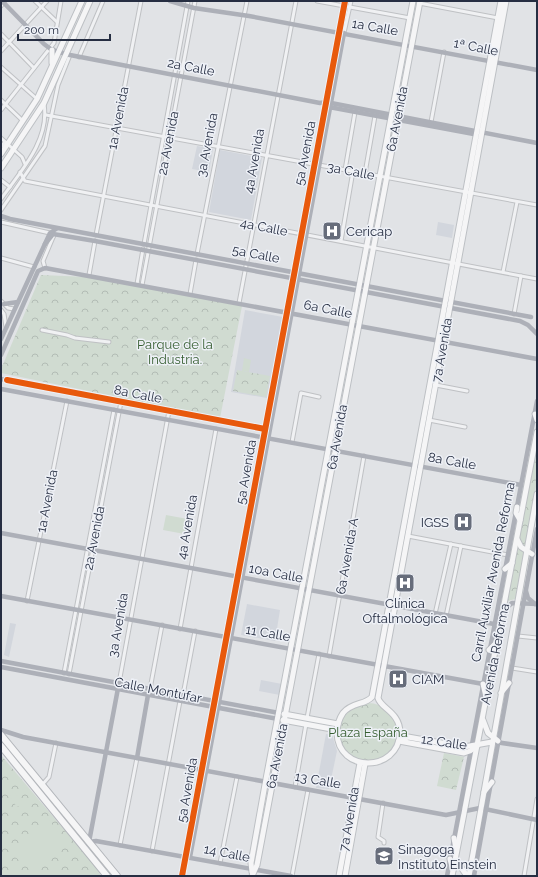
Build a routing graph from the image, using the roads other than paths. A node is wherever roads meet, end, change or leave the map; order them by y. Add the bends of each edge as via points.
1 (36, 1) edge
2 (47, 1) edge
3 (61, 1) edge
4 (82, 1) edge
5 (90, 1) edge
6 (103, 1) edge
7 (141, 1) edge
8 (170, 1) edge
9 (195, 1) edge
10 (247, 1) edge
11 (296, 1) edge
12 (317, 1) edge
13 (345, 1) edge
14 (351, 1) edge
15 (413, 1) edge
16 (501, 1) edge
17 (506, 1) edge
18 (420, 2) edge
19 (3, 3) edge
20 (188, 3) edge
21 (344, 5) junction
22 (350, 6) junction
23 (42, 7) junction
24 (194, 8) junction
25 (244, 16) junction
26 (410, 18) junction
27 (498, 18) junction
28 (57, 22) junction
29 (291, 23) junction
30 (25, 25) junction
31 (339, 32) junction
32 (344, 33) junction
33 (1, 34) edge
34 (9, 42) junction
35 (405, 44) junction
36 (411, 46) junction
37 (51, 49) junction
38 (1, 51) edge
39 (58, 52) junction
40 (444, 52) junction
41 (68, 55) junction
42 (79, 57) junction
43 (493, 61) junction
44 (52, 66) junction
45 (128, 66) junction
46 (1, 67) edge
47 (34, 68) junction
48 (537, 70) edge
49 (175, 75) junction
50 (181, 76) junction
51 (21, 85) junction
52 (230, 86) junction
53 (277, 94) junction
54 (36, 99) junction
55 (1, 100) edge
56 (44, 103) junction
57 (326, 104) junction
58 (6, 105) junction
59 (331, 105) junction
60 (1, 110) edge
61 (355, 112) junction
62 (46, 115) junction
63 (52, 116) junction
64 (375, 116) junction
65 (391, 117) junction
66 (397, 119) junction
67 (23, 122) junction
68 (431, 122) junction
69 (116, 128) junction
70 (481, 133) junction
71 (164, 136) junction
72 (169, 137) junction
73 (1, 138) edge
74 (6, 143) junction
75 (537, 143) edge
76 (218, 146) junction
77 (1, 147) edge
78 (318, 147) junction
79 (323, 148) junction
80 (14, 150) junction
81 (1, 154) edge
82 (266, 155) junction
83 (25, 164) junction
84 (314, 164) junction
85 (320, 165) junction
86 (1, 168) edge
87 (345, 170) junction
88 (353, 171) junction
89 (20, 172) junction
90 (365, 173) junction
91 (384, 177) junction
92 (23, 179) junction
93 (1, 180) edge
94 (10, 187) junction
95 (468, 192) junction
96 (103, 196) junction
97 (1, 199) edge
98 (517, 202) junction
99 (151, 205) junction
100 (537, 205) edge
101 (156, 206) junction
102 (1, 210) edge
103 (205, 215) junction
104 (1, 216) edge
105 (1, 222) edge
106 (254, 225) junction
107 (60, 228) junction
108 (301, 234) junction
109 (53, 235) junction
110 (96, 235) junction
111 (307, 235) junction
112 (95, 241) junction
113 (341, 241) junction
114 (367, 246) junction
115 (146, 247) junction
116 (373, 248) junction
117 (197, 257) junction
118 (1, 258) edge
119 (452, 262) junction
120 (458, 264) junction
121 (246, 266) junction
122 (34, 267) junction
123 (45, 268) junction
124 (504, 272) junction
125 (89, 275) junction
126 (296, 276) junction
127 (520, 276) junction
128 (537, 279) edge
129 (139, 284) junction
130 (359, 288) junction
131 (365, 289) junction
132 (190, 294) junction
133 (18, 302) junction
134 (3, 303) edge
135 (239, 303) junction
136 (447, 304) junction
137 (14, 309) junction
138 (1, 310) edge
139 (20, 312) junction
140 (290, 313) junction
141 (514, 314) junction
142 (537, 314) edge
143 (531, 317) junction
144 (520, 321) junction
145 (355, 325) junction
146 (6, 327) junction
147 (42, 330) dead end
148 (537, 334) edge
149 (1, 339) edge
150 (109, 342) dead end
151 (441, 342) junction
152 (1, 355) edge
153 (537, 359) edge
154 (1, 379) edge
155 (436, 385) junction
156 (1, 389) edge
157 (467, 391) dead end
158 (319, 397) dead end
159 (67, 401) junction
160 (537, 401) edge
161 (121, 402) junction
162 (116, 410) junction
163 (169, 411) junction
164 (534, 414) junction
165 (167, 420) junction
166 (430, 420) junction
167 (537, 420) edge
168 (465, 427) dead end
169 (216, 429) junction
170 (265, 429) junction
171 (270, 430) junction
172 (537, 435) edge
173 (263, 437) junction
174 (269, 438) junction
175 (530, 440) junction
176 (292, 442) junction
177 (332, 450) junction
178 (364, 456) junction
179 (415, 466) junction
180 (421, 467) junction
181 (521, 485) junction
182 (537, 494) edge
183 (517, 507) junction
184 (249, 513) junction
185 (255, 514) junction
186 (537, 519) edge
187 (520, 520) junction
188 (532, 523) junction
189 (537, 529) edge
190 (1, 532) edge
191 (408, 536) junction
192 (517, 536) junction
193 (530, 536) junction
194 (39, 540) junction
195 (451, 544) junction
196 (461, 546) junction
197 (90, 549) junction
198 (532, 553) edge
199 (508, 555) junction
200 (142, 559) junction
201 (512, 563) junction
202 (191, 568) junction
203 (505, 569) junction
204 (238, 577) junction
205 (243, 578) junction
206 (302, 589) junction
207 (309, 590) junction
208 (526, 590) junction
209 (1, 596) edge
210 (340, 596) junction
211 (27, 601) junction
212 (521, 602) junction
213 (536, 604) edge
214 (388, 605) junction
215 (395, 606) junction
216 (78, 610) junction
217 (503, 611) junction
218 (435, 614) junction
219 (446, 616) junction
220 (130, 620) junction
221 (494, 624) junction
222 (162, 625) junction
223 (180, 629) junction
224 (195, 631) junction
225 (518, 636) junction
226 (229, 638) junction
227 (537, 638) edge
228 (497, 642) junction
229 (292, 649) junction
230 (298, 650) junction
231 (490, 650) junction
232 (319, 654) junction
233 (329, 656) junction
234 (1, 661) edge
235 (378, 665) junction
236 (384, 666) junction
237 (1, 667) edge
238 (512, 668) junction
239 (537, 672) edge
240 (67, 673) junction
241 (118, 683) junction
242 (509, 683) junction
243 (483, 684) junction
244 (118, 689) junction
245 (150, 689) junction
246 (148, 694) junction
247 (501, 694) junction
248 (183, 695) junction
249 (487, 698) junction
250 (180, 701) junction
251 (217, 704) junction
252 (279, 716) junction
253 (285, 717) junction
254 (483, 719) junction
255 (307, 721) junction
256 (337, 727) junction
257 (1, 730) edge
258 (1, 735) edge
259 (23, 737) junction
260 (492, 740) junction
261 (399, 741) junction
262 (498, 741) junction
263 (8, 743) junction
264 (56, 743) junction
265 (1, 746) edge
266 (477, 746) junction
267 (537, 748) edge
268 (471, 749) junction
269 (106, 752) junction
270 (475, 757) junction
271 (137, 758) junction
272 (169, 764) junction
273 (362, 764) junction
274 (201, 770) junction
275 (207, 771) junction
276 (237, 776) junction
277 (266, 782) junction
278 (492, 782) junction
279 (272, 783) junction
280 (42, 785) junction
281 (294, 787) junction
282 (308, 790) junction
283 (483, 792) junction
284 (356, 798) junction
285 (537, 799) edge
286 (383, 803) junction
287 (480, 808) junction
288 (465, 810) junction
289 (487, 810) junction
290 (458, 813) junction
291 (535, 819) edge
292 (454, 838) junction
293 (89, 842) junction
294 (384, 843) dead end
295 (120, 845) junction
296 (152, 851) junction
297 (457, 852) junction
298 (188, 857) junction
299 (453, 860) junction
300 (220, 863) junction
301 (253, 872) edge
302 (103, 873) edge
303 (453, 874) edge
304 (276, 875) edge
305 (107, 876) edge
306 (117, 876) edge
307 (182, 876) edge
308 (291, 876) edge
309 (339, 876) edge
310 (345, 876) edge
311 (447, 876) edge
312 (468, 876) edge
313 (474, 876) edge
314 (524, 876) edge

1 - 23 street
2 - 23 street
3 - 28 street
4 - 39 main road
5 - 41 main road
6 - 42 street
7 - 45 street, 1a Avenida
8 - 20 street, 1a Calle
9 - 24 street, 2a Avenida
10 - 25 street, 3a Avenida
11 - 29 street, 4a Avenida
12 - 21 street
13 - 21 street, 5a Avenida
14 - 22 street, 5a Avenida
15 - 26 main road, 6a Avenida
16 - 27 main road, 7a Avenida
17 - 43 main road, 7a Avenida
18 - 27 street
18 - 36 main road, 6a Avenida
19 - 30 street
20 - 24 street, 1a Calle
20 - 49 street, 2a Avenida
21 - 22 street
21 - 31 street, 5a Avenida
22 - 26 street
22 - 32 street, 5a Avenida
23 - 28 street
23 - 30 street
24 - 25 street, 1a Calle
24 - 50 street, 2a Avenida
25 - 29 street, 1a Calle
25 - 52 street, 3a Avenida
26 - 35 main road, 6a Avenida
27 - 43 main road, 7a Avenida
28 - 37 street via 56,38
29 - 31 street, 1a Calle
29 - 53 street, 4a Avenida
30 - 34 street
30 - 37 street
31 - 32 street, 1a Calle
31 - 57 street, 5a Avenida
32 - 35 street, 1a Calle
32 - 59 street, 5a Avenida
33 - 34 street
34 - 38 street
34 - 47 street
35 - 36 street, 1a Calle
35 - 65 main road, 6a Avenida
36 - 40 street, 1ª Calle
36 - 66 main road, 6a Avenida
37 - 39 street, 2a Calle
37 - 44 main road
37 - 47 street
39 - 41 street, 2a Calle
39 - 44 main road
40 - 43 street, 1ª Calle
40 - 68 street
41 - 42 street, 2a Calle
41 - 56 main road
41 - 63 street via 61,73
42 - 45 street, 2a Calle
43 - 48 street, 1ª Calle
43 - 70 main road, 7a Avenida
44 - 54 main road
45 - 49 street, 2a Calle
45 - 69 street, 1a Avenida
46 - 51 street
47 - 51 street
49 - 50 street, 2a Calle
49 - 71 street, 2a Avenida
50 - 52 street, 2a Calle
50 - 72 street, 2a Avenida
51 - 54 street
51 - 58 street
52 - 53 street, 2a Calle
52 - 76 street, 3a Avenida
53 - 57 street, 2a Calle
53 - 82 street, 4a Avenida
54 - 67 main road
55 - 58 street
56 - 62 street
56 - 80 main road
57 - 59 street, 2a Calle
57 - 78 street, 5a Avenida
58 - 60 street
58 - 67 street
59 - 61 street, 2a Calle
59 - 65 street, 2a Calle
59 - 79 street, 5a Avenida
61 - 64 street, 2a Calle
61 - 87 street
62 - 63 street, 3a Calle
62 - 83 street via 40,141
63 - 69 street, 3a Calle
63 - 92 street via 45,146
64 - 65 street, 2a Calle
64 - 90 street
65 - 66 street, 2a Calle
65 - 91 main road, 6a Avenida
66 - 68 street, 2a Calle
66 - 70 street, 2a Calle
66 - 91 main road, 6a Avenida
67 - 74 main road
68 - 70 street, 2a Calle
69 - 71 street, 3a Calle
69 - 96 street, 1a Avenida
70 - 75 street, 2a Calle
70 - 95 main road, 7a Avenida
71 - 72 street, 3a Calle
71 - 99 street, 2a Avenida
72 - 76 street, 3a Calle
72 - 101 street, 2a Avenida
73 - 74 street
74 - 77 street
74 - 80 street
74 - 81 main road
76 - 82 street, 3a Calle
76 - 103 street, 3a Avenida
78 - 79 street
78 - 84 street, 5a Avenida
79 - 85 street, 5a Avenida
80 - 83 street
80 - 86 main road
82 - 84 street, 3a Calle
82 - 106 street, 4a Avenida
83 - 89 street
84 - 85 street, 3a Calle
84 - 108 street, 5a Avenida
85 - 87 street, 3a Calle
85 - 111 street, 5a Avenida
87 - 88 street, 3a Calle
88 - 90 street, 3a Calle
88 - 113 street
89 - 92 street
89 - 94 street
90 - 91 street, 3a Calle
91 - 95 street, 3a Calle
91 - 114 main road, 6a Avenida
91 - 116 main road, 6a Avenida
92 - 96 street, 4a Calle
92 - 102 street
93 - 94 street
94 - 97 street
95 - 98 street, 3a Calle
95 - 119 main road, 7a Avenida
95 - 120 main road, 7a Avenida
96 - 99 street, 4a Calle
96 - 110 street, 1a Avenida
98 - 100 street, 3a Calle
98 - 124 street
99 - 101 street, 4a Calle
99 - 115 street, 2a Avenida
101 - 103 street, 4a Calle
101 - 115 street, 2a Avenida
103 - 106 street, 4a Calle
103 - 117 street, 3a Avenida
104 - 107 street, 5a Calle
105 - 109 street, 5a Calle
106 - 108 street, 4a Calle
106 - 121 street, 4a Avenida
107 - 109 street via 52,230
107 - 110 street, 5a Calle
108 - 111 street, 4a Calle
108 - 126 street, 5a Avenida
109 - 112 street, 5a Calle
109 - 122 street via 45,244
109 - 123 street via 43,261
110 - 115 street, 5a Calle
111 - 113 street, 4a Calle
111 - 126 street, 5a Avenida
112 - 115 street, 5a Calle
112 - 125 street
113 - 114 street, 4a Calle
114 - 116 street, 4a Calle
114 - 130 main road, 6a Avenida
115 - 117 street, 5a Calle
115 - 129 street, 2a Avenida
116 - 119 street, 4a Calle
116 - 131 main road, 6a Avenida
117 - 121 street, 5a Calle
117 - 132 street, 3a Avenida
118 - 122 street
119 - 120 street, 4a Calle
119 - 136 main road, 7a Avenida
120 - 124 street, 4a Calle
120 - 136 main road, 7a Avenida
121 - 126 street, 5a Calle
121 - 135 street, 4a Avenida
122 - 133 street
123 - 125 street, 6a Calle
123 - 139 street via 38,271
124 - 127 street, 4a Calle
125 - 129 street, 6a Calle
126 - 130 street, 5a Calle
126 - 140 street, 5a Avenida
127 - 128 street, 4a Calle
127 - 141 street
129 - 132 street, 6a Calle
130 - 131 street, 5a Calle
130 - 145 main road, 6a Avenida
131 - 136 street, 5a Calle
131 - 145 main road, 6a Avenida
132 - 135 street, 6a Calle
133 - 134 street
133 - 137 street
134 - 137 street
135 - 140 street, 6a Calle
136 - 141 street, 5a Calle
136 - 144 street, 5a Calle
136 - 151 main road, 7a Avenida
137 - 139 street via 19,309
137 - 146 street
138 - 146 street
139 - 152 street
140 - 145 street, 6a Calle
140 - 170 street, 5a Avenida
140 - 171 street, 5a Avenida
141 - 143 street, 5a Calle
142 - 143 street
143 - 144 street
144 - 148 street, 5a Calle
145 - 151 street, 6a Calle
145 - 177 main road, 6a Avenida
146 - 149 street
147 - 150 street via 75,338
151 - 153 street, 6a Calle
151 - 155 main road, 7a Avenida
151 - 179 main road, 7a Avenida
154 - 161 street, 8a Calle
155 - 157 street
155 - 166 main road, 7a Avenida
156 - 159 street, 8a Calle
158 - 176 street via 301,393
159 - 162 street, 8a Calle
159 - 194 street, 1a Avenida
160 - 164 street, Carril Auxiliar Avenida Reforma
161 - 162 street, 2a Avenida
161 - 163 street, 8a Calle
162 - 165 street, 8a Calle
162 - 197 street, 2a Avenida
163 - 165 street, 3a Avenida
163 - 170 street, 8a Calle
164 - 167 main road
164 - 175 street, Carril Auxiliar Avenida Reforma
165 - 169 street, 8a Calle
165 - 200 street, 3a Avenida
166 - 168 street
166 - 180 main road, 7a Avenida
169 - 173 street, 8a Calle
169 - 202 street, 4a Avenida
170 - 171 street, 8a Calle
170 - 173 street, 5a Avenida
171 - 174 street, 5a Avenida
172 - 175 main road
172 - 187 main road, Avenida Reforma
173 - 174 street, 8a Calle
173 - 184 street, 5a Avenida
174 - 176 street, 8a Calle
174 - 185 street, 5a Avenida
175 - 181 street, Carril Auxiliar Avenida Reforma
176 - 177 street, 8a Calle
177 - 178 street, 8a Calle
177 - 206 main road, 6a Avenida
177 - 207 main road, 6a Avenida
178 - 179 street, 8a Calle
178 - 210 street, 6a Avenida A
179 - 180 street, 8a Calle
179 - 214 main road, 7a Avenida
180 - 181 street, 8a Calle
180 - 191 main road, 7a Avenida
181 - 183 street, Carril Auxiliar Avenida Reforma
182 - 188 main road, Avenida Reforma
183 - 187 main road via 516,513
183 - 199 street, Carril Auxiliar Avenida Reforma
184 - 185 street
184 - 204 street, 5a Avenida
185 - 205 street, 5a Avenida
186 - 188 main road
187 - 192 main road, Avenida Reforma
188 - 193 main road, Avenida Reforma
189 - 198 street
190 - 194 street, 10a Calle
191 - 195 street
191 - 215 main road, 7a Avenida
192 - 193 main road via 523,540
192 - 198 main road via 520,545
192 - 201 main road, Avenida Reforma
193 - 198 main road, Avenida Reforma
194 - 197 street, 10a Calle
194 - 211 street, 1a Avenida
195 - 196 street
195 - 218 street
196 - 199 street
196 - 219 street
197 - 200 street, 10a Calle
197 - 216 street, 2a Avenida
198 - 208 street
198 - 212 main road, Avenida Reforma
199 - 203 street, Carril Auxiliar Avenida Reforma
200 - 202 street, 10a Calle
200 - 220 street, 3a Avenida
201 - 203 main road
201 - 217 main road, Avenida Reforma
202 - 204 street, 10a Calle
202 - 223 street, 4a Avenida
203 - 221 street, Carril Auxiliar Avenida Reforma
204 - 205 street, 10a Calle
204 - 226 street, 5a Avenida
205 - 206 street, 10a Calle
205 - 226 street, 5a Avenida
206 - 207 street, 10a Calle
206 - 229 main road, 6a Avenida
207 - 210 street, 10a Calle
207 - 230 main road, 6a Avenida
208 - 212 street
208 - 213 street via 528,598
209 - 211 street, 11 Calle
210 - 214 street, 10a Calle
210 - 233 street, 6a Avenida A
211 - 216 street, 11 Calle
212 - 213 street
212 - 217 street via 512,603
212 - 225 street
212 - 247 main road, Avenida Reforma
214 - 215 street, 10a Calle
214 - 235 main road, 7a Avenida
215 - 218 street, 10a Calle
215 - 236 main road, 7a Avenida
216 - 220 street, 11 Calle
216 - 240 street, 2a Avenida
217 - 221 street
217 - 228 main road, Avenida Reforma
218 - 219 street, 10a Calle
219 - 221 street, 10a Calle
220 - 222 street, 11 Calle
220 - 241 street, 3a Avenida
221 - 231 street, Carril Auxiliar Avenida Reforma
222 - 223 street, 11 Calle
222 - 245 street
223 - 224 street, 11 Calle
224 - 226 street, 11 Calle
224 - 248 street
225 - 227 street
225 - 238 street
226 - 229 street, 11 Calle
226 - 251 street, 5a Avenida
228 - 231 main road
228 - 249 main road, Avenida Reforma
229 - 230 street, 11 Calle
229 - 252 main road, 6a Avenida
230 - 232 street, 11 Calle
230 - 253 main road, 6a Avenida
231 - 243 street, Carril Auxiliar Avenida Reforma
232 - 233 street, 11 Calle
232 - 255 street
233 - 235 street, 11 Calle
234 - 240 street, Calle Montúfar
235 - 236 street, 11 Calle
235 - 256 main road, 7a Avenida via 372,697 350,707
236 - 243 street, 11 Calle
236 - 261 main road, 7a Avenida via 378,698 396,719
237 - 244 street, Calle Montúfar
238 - 239 street
238 - 242 street
240 - 241 street, Calle Montúfar
241 - 244 street, 3a Avenida
241 - 245 street, Calle Montúfar
242 - 247 main road
242 - 262 street
243 - 249 main road
243 - 268 street, Carril Auxiliar Avenida Reforma
244 - 246 street, Calle Montúfar
244 - 269 street, 3a Avenida
245 - 248 street, Calle Montúfar
246 - 250 street, Calle Montúfar
246 - 271 street
247 - 260 main road, Avenida Reforma
248 - 251 street, Calle Montúfar
249 - 254 main road, Avenida Reforma
250 - 251 street, Calle Montúfar
250 - 272 street
251 - 252 street, Calle Montúfar
251 - 274 street, 5a Avenida
251 - 275 street, 5a Avenida
252 - 253 main road, Calle Montúfar
252 - 277 main road, 6a Avenida
253 - 255 main road, Calle Montúfar
253 - 279 main road, 6a Avenida
254 - 260 main road
254 - 266 main road, Avenida Reforma
255 - 256 main road, Calle Montúfar
255 - 281 street
256 - 273 main road via 344,752
257 - 259 street, 13 Calle
258 - 263 highway
259 - 263 street via 10,738
259 - 264 street, 13 Calle
260 - 262 main road
260 - 266 main road, 12 Calle
260 - 283 main road, Avenida Reforma
261 - 268 main road, 12 Calle via 464,753
261 - 273 main road via 388,757 373,764
262 - 267 street
262 - 278 street
263 - 280 highway
264 - 269 street, 13 Calle
264 - 280 street via 49,777
265 - 302 highway
266 - 268 main road, 12 Calle
266 - 270 main road, Avenida Reforma
268 - 270 main road
268 - 290 street, Carril Auxiliar Avenida Reforma
269 - 271 street, 13 Calle
269 - 293 street, 3a Avenida
270 - 288 main road, Avenida Reforma
271 - 272 street, 13 Calle
271 - 295 street
272 - 274 street, 13 Calle
272 - 296 street
273 - 284 main road, 7a Avenida
274 - 275 street, 13 Calle
274 - 298 street, 5a Avenida
275 - 276 street, 13 Calle
275 - 298 street, 5a Avenida
276 - 277 street, 13 Calle
276 - 300 street
277 - 279 street, 13 Calle
277 - 301 main road, 6a Avenida
278 - 283 main road
278 - 289 street
279 - 281 street, 13 Calle
279 - 301 main road, 6a Avenida via 257,864
280 - 293 highway
281 - 282 street, 13 Calle
282 - 284 street, 13 Calle
282 - 308 street
283 - 287 main road, Avenida Reforma
284 - 286 street, 13 Calle
284 - 309 main road, 7a Avenida
284 - 310 main road, 7a Avenida
285 - 291 street
286 - 290 street, 13 Calle via 446,815
286 - 294 street via 378,837
287 - 288 street, 13 Calle
287 - 289 street, 13 Calle
287 - 312 main road, Avenida Reforma
288 - 290 street, 13 Calle
288 - 297 main road, Avenida Reforma
289 - 291 street, 13 Calle
289 - 313 street
290 - 292 street, Carril Auxiliar Avenida Reforma
291 - 314 street
292 - 297 main road
292 - 299 street, Carril Auxiliar Avenida Reforma
293 - 295 street, 14 Calle
293 - 306 highway
295 - 296 street, 14 Calle
296 - 298 street, 14 Calle
297 - 299 main road, Avenida Reforma
298 - 300 street, 14 Calle
298 - 307 street, 5a Avenida
299 - 303 main road, Avenida Reforma
299 - 311 street, Carril Auxiliar Avenida Reforma
299 - 312 main road
300 - 301 street, 14 Calle
301 - 304 street, 14 Calle
302 - 305 highway
304 - 308 street, 14 Calle

